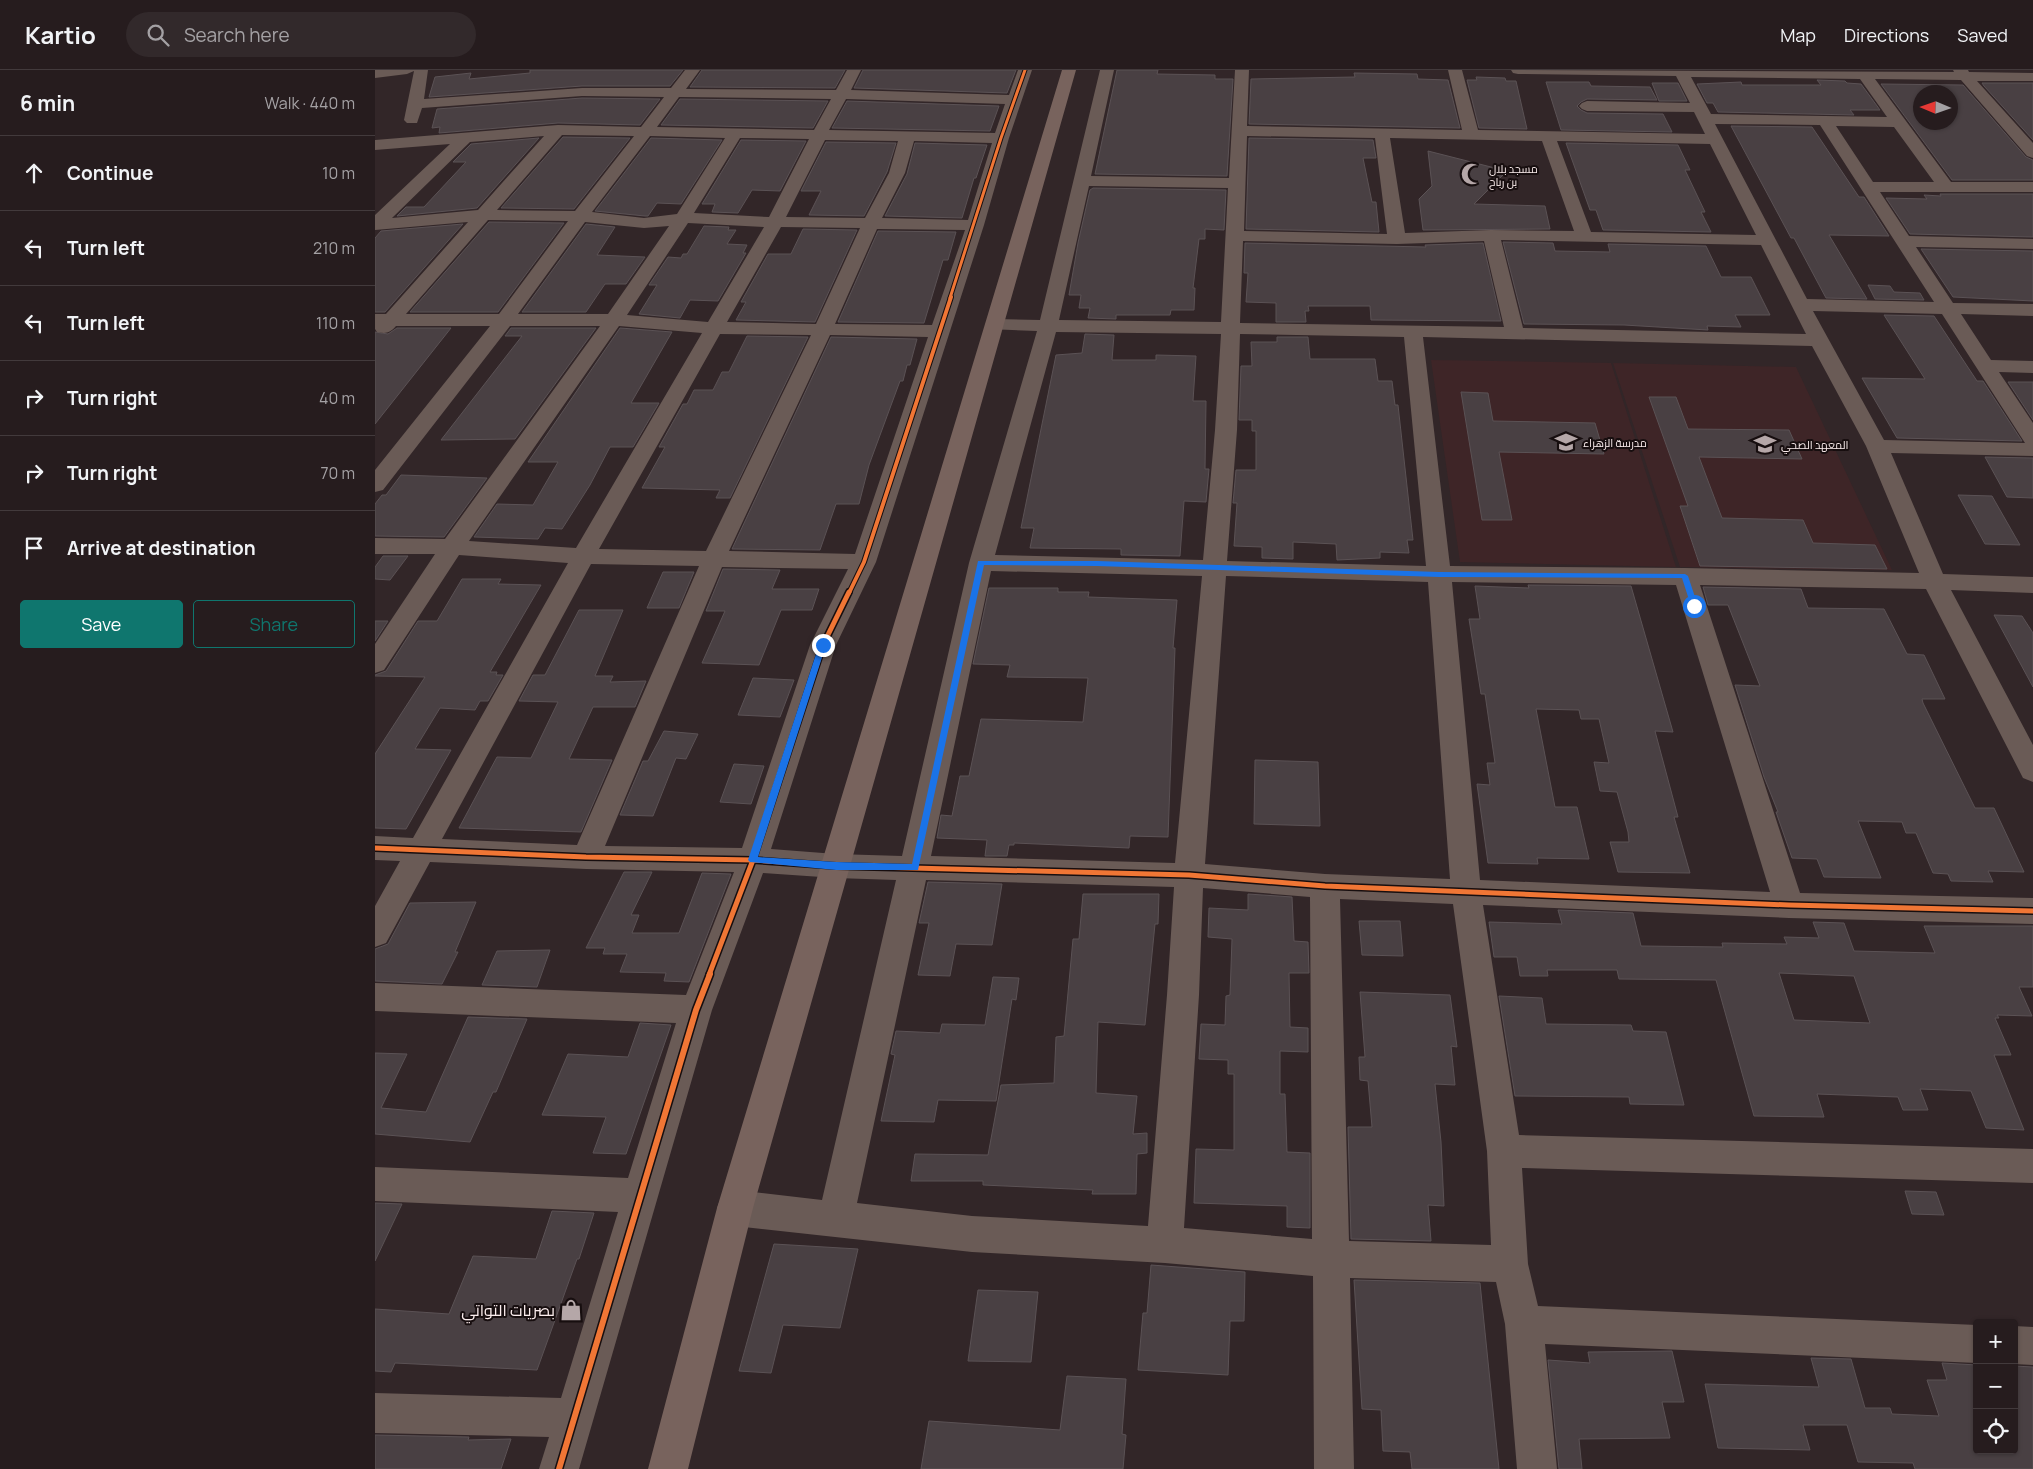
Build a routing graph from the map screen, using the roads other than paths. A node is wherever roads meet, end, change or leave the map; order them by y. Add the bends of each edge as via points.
1 (407, 70) edge
2 (421, 70) edge
3 (693, 70) edge
4 (854, 70) edge
5 (1025, 70) edge
6 (1069, 70) edge
7 (1107, 70) edge
8 (1242, 70) edge
9 (1455, 70) edge
10 (1518, 70) edge
11 (1532, 70) edge
12 (1572, 71) junction
13 (1681, 71) edge
14 (1963, 73) edge
15 (375, 74) edge
16 (1864, 75) junction
17 (2033, 78) edge
18 (675, 93) junction
19 (840, 94) junction
20 (1013, 100) junction
21 (417, 104) junction
22 (1587, 106) junction
23 (1702, 113) junction
24 (1825, 121) junction
25 (1898, 122) junction
26 (2007, 123) junction
27 (2024, 124) dead end
28 (557, 130) junction
29 (646, 130) junction
30 (1238, 131) junction
31 (736, 132) junction
32 (1382, 134) junction
33 (1471, 134) junction
34 (819, 135) junction
35 (467, 136) junction
36 (907, 137) junction
37 (1548, 137) junction
38 (1599, 137) junction
39 (1001, 138) junction
40 (1715, 139) junction
41 (406, 142) junction
42 (375, 145) edge
43 (2033, 153) edge
44 (1082, 181) junction
45 (1237, 183) junction
46 (1869, 187) junction
47 (1946, 187) junction
48 (2033, 187) edge
49 (484, 215) junction
50 (580, 216) junction
51 (683, 218) junction
52 (775, 222) junction
53 (871, 223) junction
54 (375, 225) edge
55 (975, 225) junction
56 (1491, 235) junction
57 (1235, 236) junction
58 (1584, 236) junction
59 (1397, 239) junction
60 (1768, 240) junction
61 (1904, 241) junction
62 (2033, 244) edge
63 (1802, 305) junction
64 (1947, 308) junction
65 (2033, 310) edge
66 (383, 320) edge
67 (615, 320) junction
68 (504, 322) junction
69 (995, 325) junction
70 (1048, 326) junction
71 (713, 328) junction
72 (1232, 328) junction
73 (823, 330) junction
74 (939, 331) junction
75 (1413, 331) junction
76 (1515, 333) junction
77 (375, 340) edge
78 (1819, 340) junction
79 (1984, 366) junction
80 (2033, 367) edge
81 (2033, 439) edge
82 (1877, 446) junction
83 (2033, 450) edge
84 (375, 485) edge
85 (375, 546) edge
86 (452, 548) junction
87 (583, 556) junction
88 (713, 558) junction
89 (864, 562) junction
90 (981, 563) junction
91 (1216, 568) junction
92 (1439, 574) junction
93 (1685, 576) junction
94 (1934, 581) junction
95 (2033, 585) edge
96 (375, 664) edge
97 (2033, 771) edge
98 (375, 848) edge
99 (422, 851) junction
100 (586, 857) junction
101 (753, 860) junction
102 (836, 866) junction
103 (915, 868) junction
104 (1189, 875) junction
105 (1325, 886) junction
106 (1466, 891) junction
107 (1789, 905) junction
108 (2033, 911) edge
109 (375, 934) edge
110 (375, 997) edge
111 (696, 1010) junction
112 (1505, 1151) junction
113 (2033, 1166) edge
114 (375, 1184) edge
115 (639, 1196) junction
116 (735, 1208) junction
117 (836, 1219) junction
118 (1165, 1245) junction
119 (1332, 1259) junction
120 (1510, 1264) junction
121 (1524, 1324) junction
122 (1973, 1344) edge
123 (2018, 1345) edge
124 (2033, 1346) edge
125 (375, 1413) edge
126 (574, 1418) junction
127 (559, 1469) edge
128 (668, 1469) edge
129 (1334, 1469) edge
130 (1537, 1469) edge

1 - 15 street
2 - 21 street via 415,94
3 - 18 street
4 - 19 street
5 - 20 street
6 - 69 main road
7 - 44 street
8 - 30 street
9 - 33 street
10 - 11 street
11 - 12 street
12 - 13 street
12 - 22 street
13 - 16 street
13 - 23 street
14 - 16 street
14 - 17 street
14 - 26 street
16 - 25 street
18 - 19 street
18 - 21 street via 581,92
18 - 29 street
19 - 20 street
19 - 34 street
20 - 39 street
21 - 41 street
22 - 23 street
22 - 38 street
23 - 24 street
23 - 40 street
24 - 25 street
24 - 46 street
25 - 47 street
26 - 27 street
26 - 43 street
28 - 29 street
28 - 35 street
28 - 49 street
29 - 31 street
29 - 50 street
30 - 32 street
30 - 45 street
31 - 34 street
31 - 51 street
32 - 33 street
32 - 59 street
33 - 37 street
34 - 36 street
34 - 52 street
35 - 41 street
35 - 54 street
36 - 39 street
36 - 53 street via 897,173
37 - 38 street
37 - 58 street
38 - 40 street
39 - 55 street
40 - 60 street
41 - 42 street
44 - 45 street
44 - 70 street
45 - 57 street
46 - 47 street
46 - 61 street
47 - 48 street
49 - 50 street
49 - 54 street
49 - 66 street
50 - 51 street via 644,223
50 - 68 street
51 - 52 street
51 - 67 street
52 - 53 street
52 - 71 street
53 - 55 street
53 - 73 street
55 - 74 street
56 - 58 street
56 - 59 street
56 - 76 street
57 - 59 street
57 - 72 street
58 - 60 street
60 - 63 street
61 - 62 street
61 - 64 street
63 - 64 street
63 - 78 street
64 - 65 street
64 - 79 street
66 - 68 street
66 - 77 street
67 - 68 street
67 - 71 street
67 - 86 street
68 - 84 street
69 - 70 street
69 - 102 main road
70 - 72 street
70 - 90 street
71 - 73 street
71 - 87 street
72 - 75 street
72 - 91 street
73 - 74 street
73 - 88 street
74 - 89 street
75 - 76 street
75 - 92 street
76 - 78 street
78 - 82 street
79 - 80 street
79 - 81 street
82 - 83 street
82 - 94 street
85 - 86 street
86 - 87 street
86 - 96 street
87 - 88 street
87 - 99 street
88 - 89 street
88 - 100 street
89 - 101 street via 823,645
90 - 91 street
90 - 103 street
91 - 92 street
91 - 104 street
92 - 93 street
92 - 106 street
93 - 94 street
93 - 107 street
94 - 95 street
94 - 97 street
98 - 99 street
99 - 100 street
99 - 109 street
100 - 101 street
101 - 102 street
101 - 111 street
102 - 103 street
102 - 116 main road
103 - 104 street
103 - 117 street
104 - 105 street
104 - 118 street
105 - 106 street
105 - 119 street
106 - 107 street
106 - 112 street
107 - 108 street
110 - 111 street
111 - 115 street
112 - 113 street
112 - 120 street
114 - 115 street
115 - 126 street
116 - 117 street
116 - 128 main road
117 - 118 street via 972,1234
118 - 119 street
119 - 120 street
119 - 129 street
120 - 121 street
121 - 122 street
121 - 130 street
123 - 124 street
125 - 126 street
126 - 127 street

